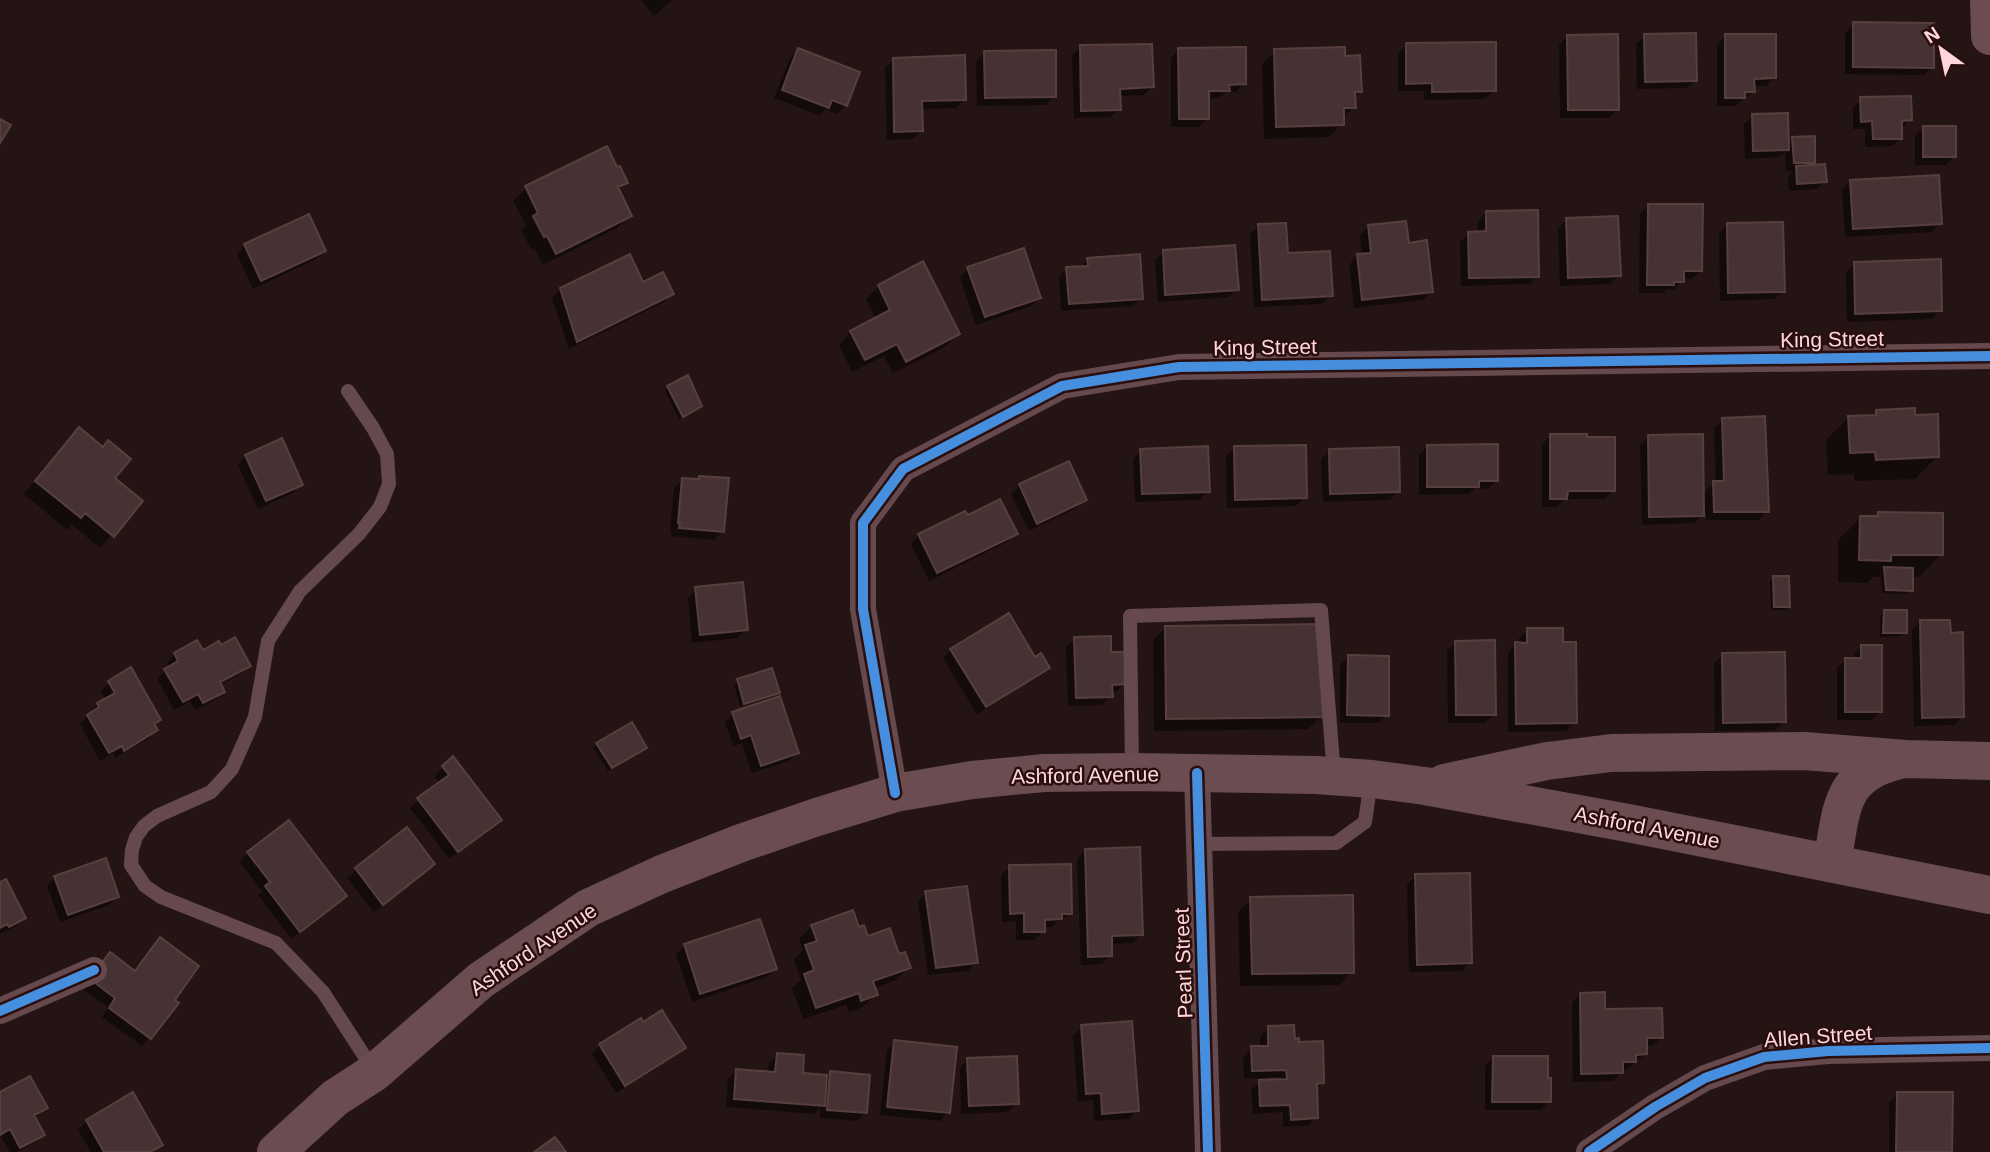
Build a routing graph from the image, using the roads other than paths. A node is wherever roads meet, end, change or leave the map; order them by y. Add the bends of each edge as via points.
1 (1989, 0) edge
2 (1990, 36) edge
3 (1990, 356) edge
4 (348, 391) dead end
5 (1906, 759) junction
6 (1990, 761) edge
7 (1132, 772) junction
8 (1196, 772) junction
9 (1334, 776) junction
10 (1371, 779) junction
11 (1425, 786) junction
12 (895, 793) junction
13 (1198, 844) junction
14 (1832, 863) junction
15 (1990, 895) edge
16 (94, 970) dead end
17 (0, 1011) edge
18 (1990, 1048) edge
19 (375, 1072) junction
20 (276, 1152) edge
21 (1208, 1152) edge
22 (1589, 1152) edge

1 - 2 main road
3 - 12 street, King Street via 1179,368 1062,386 903,469 863,523 863,609
4 - 19 lane via 387,454 389,484 380,507 359,534 300,590 268,641 255,717 232,769 211,792 144,826 135,837 131,865 145,886 161,897 276,943 323,992
5 - 6 main road
5 - 11 main road via 1804,751 1611,753
5 - 14 main road via 1877,767 1854,783 1842,809
7 - 8 main road, Ashford Avenue
7 - 9 lane via 1130,616 1321,610
7 - 12 main road, Ashford Avenue via 1044,773
8 - 9 main road, Ashford Avenue
8 - 13 street, Pearl Street
9 - 10 main road, Ashford Avenue
10 - 11 main road, Ashford Avenue
10 - 13 lane via 1365,822 1336,843
11 - 14 main road, Ashford Avenue
12 - 19 main road, Ashford Avenue via 741,843 588,908 481,980
13 - 21 street, Pearl Street
14 - 15 main road, Ashford Avenue
16 - 17 street
18 - 22 street, Allen Street via 1764,1057 1705,1077
19 - 20 main road, Ashford Avenue via 335,1098

